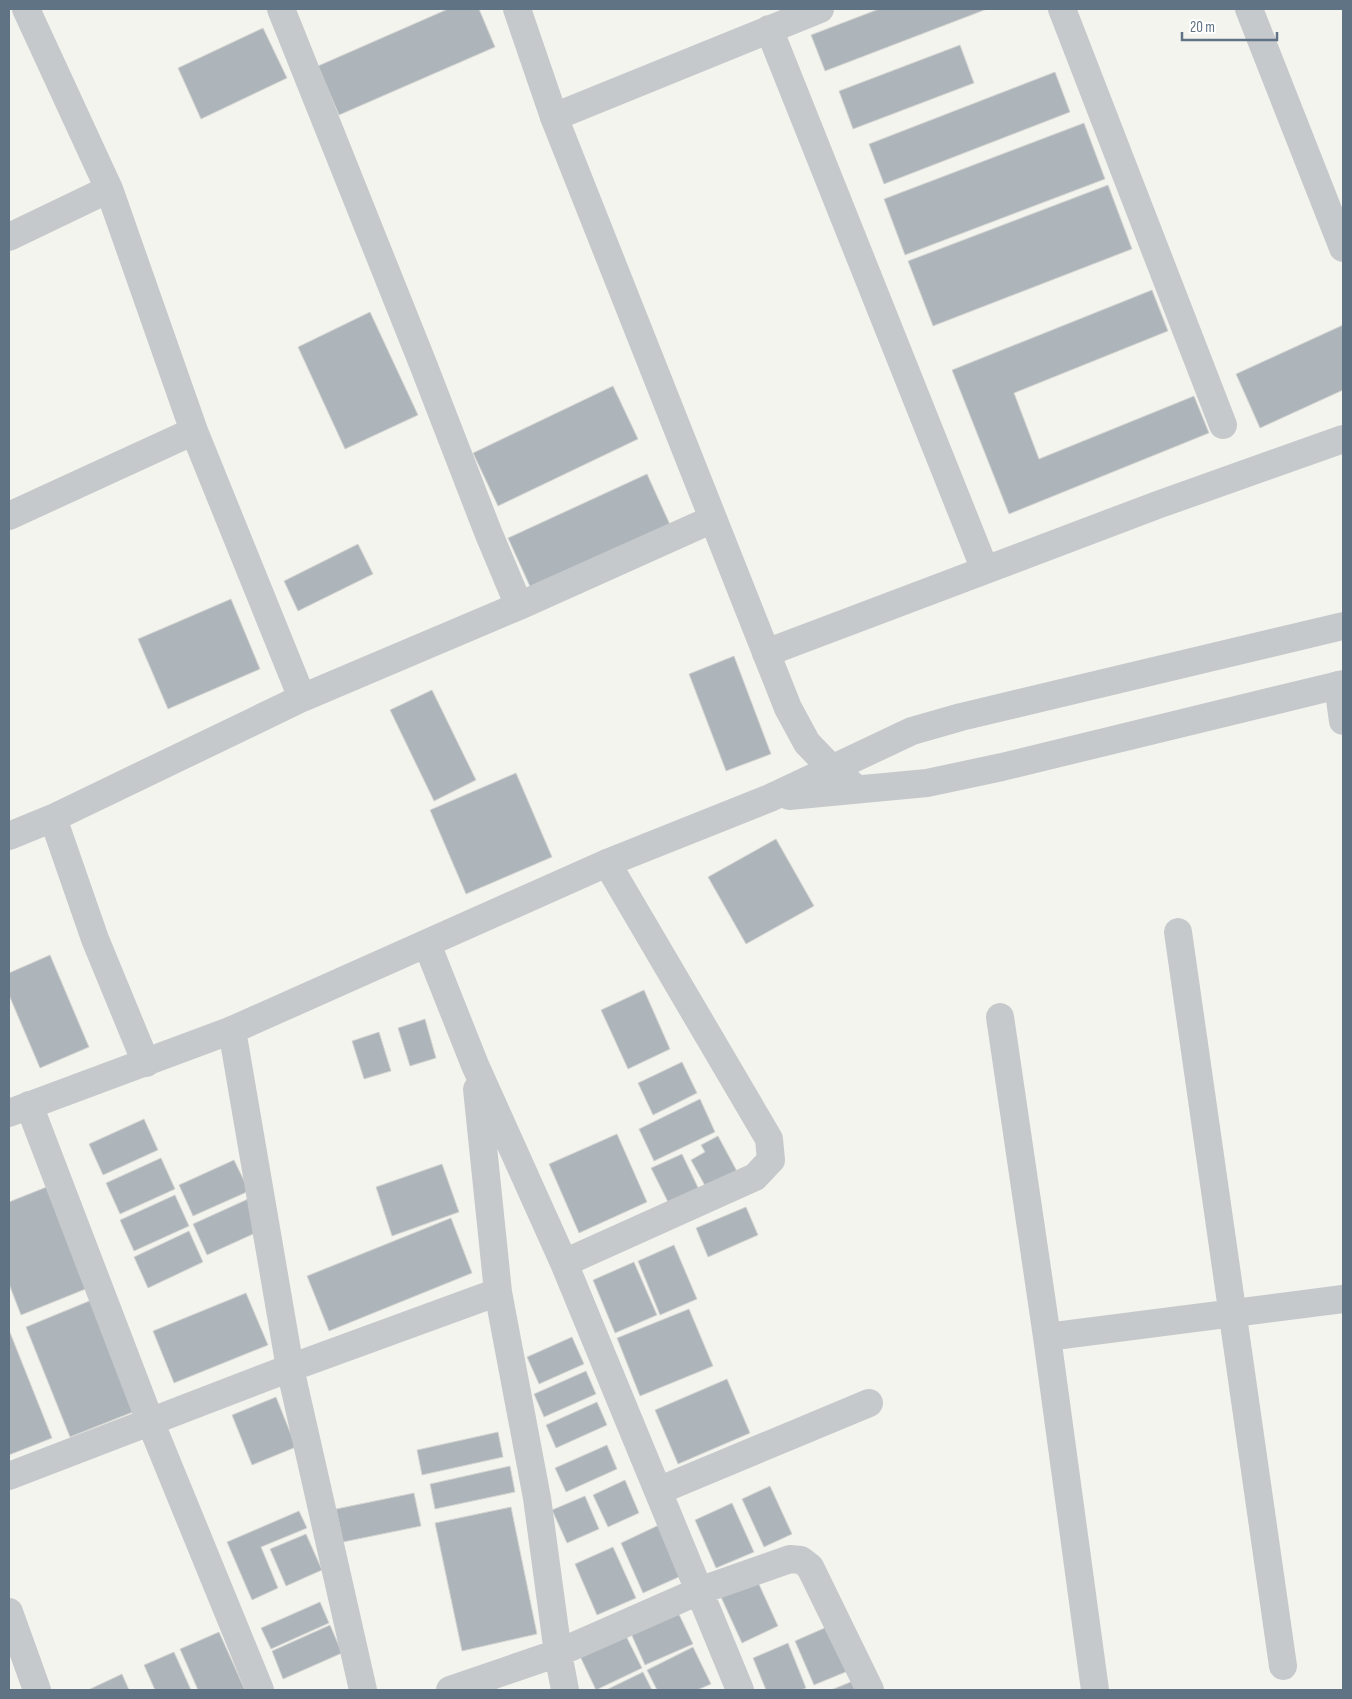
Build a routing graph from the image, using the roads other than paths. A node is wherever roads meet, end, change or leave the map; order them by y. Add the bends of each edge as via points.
1 (26, 9) edge
2 (280, 9) edge
3 (517, 9) edge
4 (820, 9) edge
5 (1062, 9) edge
6 (1249, 9) edge
7 (770, 30) junction
8 (554, 117) junction
9 (109, 189) junction
10 (9, 237) edge
11 (1343, 248) edge
12 (1223, 425) dead end
13 (194, 430) junction
14 (1343, 439) edge
15 (9, 516) edge
16 (713, 518) junction
17 (985, 570) junction
18 (519, 606) junction
19 (1343, 626) edge
20 (766, 653) junction
21 (1341, 685) edge
22 (302, 698) junction
23 (1343, 721) edge
24 (832, 769) junction
25 (857, 789) junction
26 (770, 798) junction
27 (53, 818) junction
28 (9, 836) edge
29 (607, 863) junction
30 (1178, 932) dead end
31 (427, 944) junction
32 (1000, 1017) dead end
33 (232, 1030) junction
34 (146, 1063) junction
35 (475, 1065) junction
36 (19, 1109) edge
37 (564, 1263) junction
38 (498, 1292) junction
39 (1343, 1299) edge
40 (1233, 1313) junction
41 (1046, 1337) junction
42 (290, 1368) junction
43 (869, 1403) dead end
44 (150, 1421) junction
45 (9, 1476) edge
46 (658, 1491) junction
47 (699, 1591) junction
48 (9, 1612) edge
49 (558, 1653) junction
50 (1282, 1666) dead end
51 (37, 1690) edge
52 (260, 1690) edge
53 (363, 1690) edge
54 (450, 1690) edge
55 (565, 1690) edge
56 (740, 1690) edge
57 (870, 1690) edge
58 (1095, 1690) edge

1 - 9 street
2 - 18 street
3 - 8 street
4 - 7 street
5 - 12 street
6 - 11 street
7 - 8 street
7 - 17 street
8 - 16 street
9 - 10 street
9 - 13 street
13 - 15 street
13 - 22 street
14 - 17 street
16 - 18 street
16 - 20 street
17 - 20 street
18 - 22 street
19 - 24 street via 912,730
20 - 24 street via 788,708 807,743
21 - 23 street
21 - 25 street via 927,783
22 - 27 street
24 - 25 street
24 - 26 street
25 - 26 street
26 - 29 street
27 - 28 street
27 - 34 street via 98,948
29 - 31 street
29 - 37 street via 768,1139 771,1160 754,1177
30 - 40 street
31 - 33 street
31 - 35 street
32 - 41 street
33 - 34 street
33 - 42 street
34 - 36 street
35 - 37 street
35 - 38 street
36 - 44 street
37 - 46 street
38 - 42 street
38 - 49 street via 537,1498
39 - 40 street
40 - 41 street
40 - 50 street
41 - 58 street
42 - 44 street
42 - 53 street
43 - 46 street
44 - 45 street
44 - 52 street
46 - 47 street
47 - 49 street
47 - 56 street
47 - 57 street via 790,1559 801,1560 810,1567
48 - 51 street
49 - 54 street
49 - 55 street

